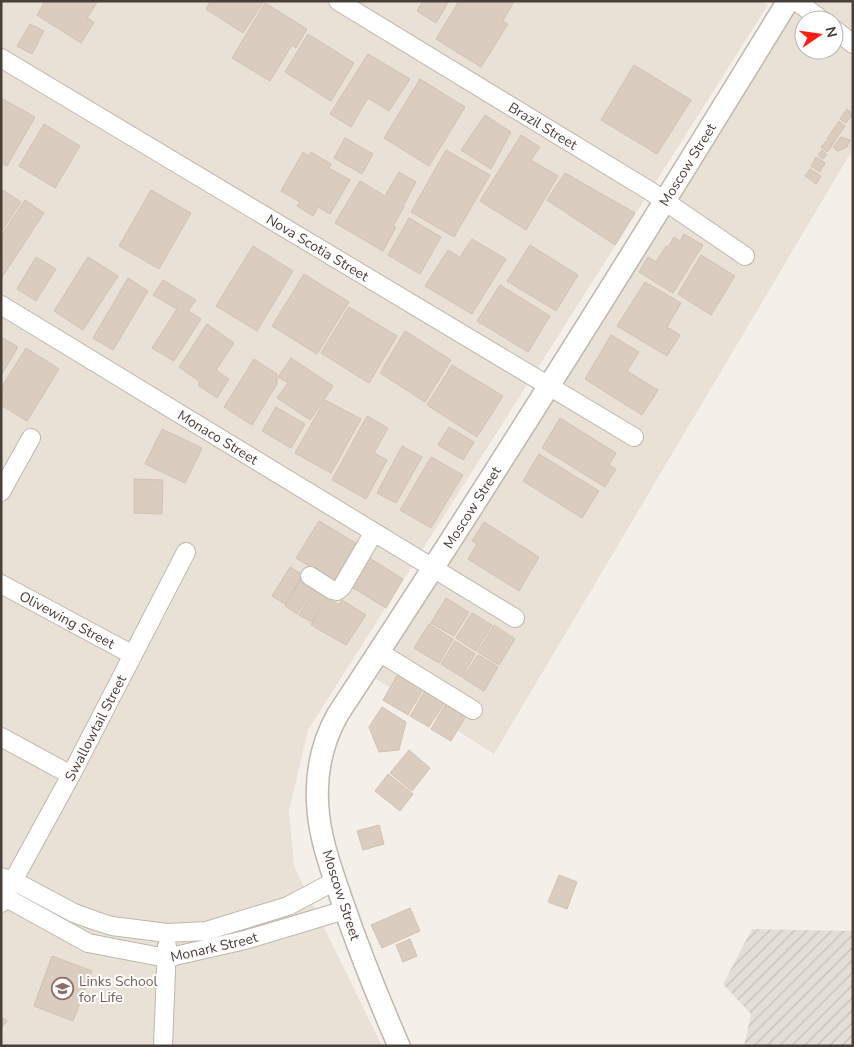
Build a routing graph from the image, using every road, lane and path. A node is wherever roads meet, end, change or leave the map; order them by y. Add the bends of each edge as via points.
1 (338, 1) edge
2 (788, 1) edge
3 (796, 1) edge
4 (808, 10) edge
5 (1, 58) edge
6 (664, 201) junction
7 (745, 256) dead end
8 (1, 305) edge
9 (548, 386) junction
10 (634, 437) dead end
11 (31, 438) dead end
12 (1, 492) edge
13 (374, 532) junction
14 (186, 552) dead end
15 (433, 569) junction
16 (310, 576) dead end
17 (1, 584) edge
18 (515, 618) dead end
19 (379, 652) junction
20 (133, 655) junction
21 (473, 710) dead end
22 (1, 737) edge
23 (71, 775) junction
24 (8, 879) edge
25 (335, 881) junction
26 (2, 899) edge
27 (345, 910) junction
28 (96, 921) junction
29 (167, 933) junction
30 (88, 943) junction
31 (166, 958) junction
32 (163, 1046) edge
33 (399, 1046) edge

1 - 6 street, Brazil Street
2 - 6 street, Moscow Street
3 - 4 street
5 - 9 street, Nova Scotia Street
6 - 7 street, Brazil Street
6 - 9 street, Moscow Street
8 - 13 street, Monaco Street
9 - 10 street, Nova Scotia Street
9 - 15 street, Moscow Street
11 - 12 street
13 - 15 street, Monaco Street
13 - 16 street via 337,591
14 - 20 street, Swallowtail Street
15 - 18 street, Monaco Street
15 - 19 street, Moscow Street
17 - 20 street, Olivewing Street
19 - 21 street
19 - 25 street, Moscow Street via 328,731 321,755 317,781 318,810 323,842
20 - 23 street, Swallowtail Street
22 - 23 street
23 - 24 street, Swallowtail Street
24 - 26 street, Swallowtail Street
24 - 28 street, Monark Street
25 - 27 street, Moscow Street
25 - 29 street, Monark Street via 288,906 206,931
26 - 30 street, Monark Street
27 - 31 street, Monark Street via 245,940
27 - 33 street, Moscow Street
28 - 29 street, Monark Street
28 - 30 street
29 - 31 street
30 - 31 street, Monark Street
31 - 32 street

